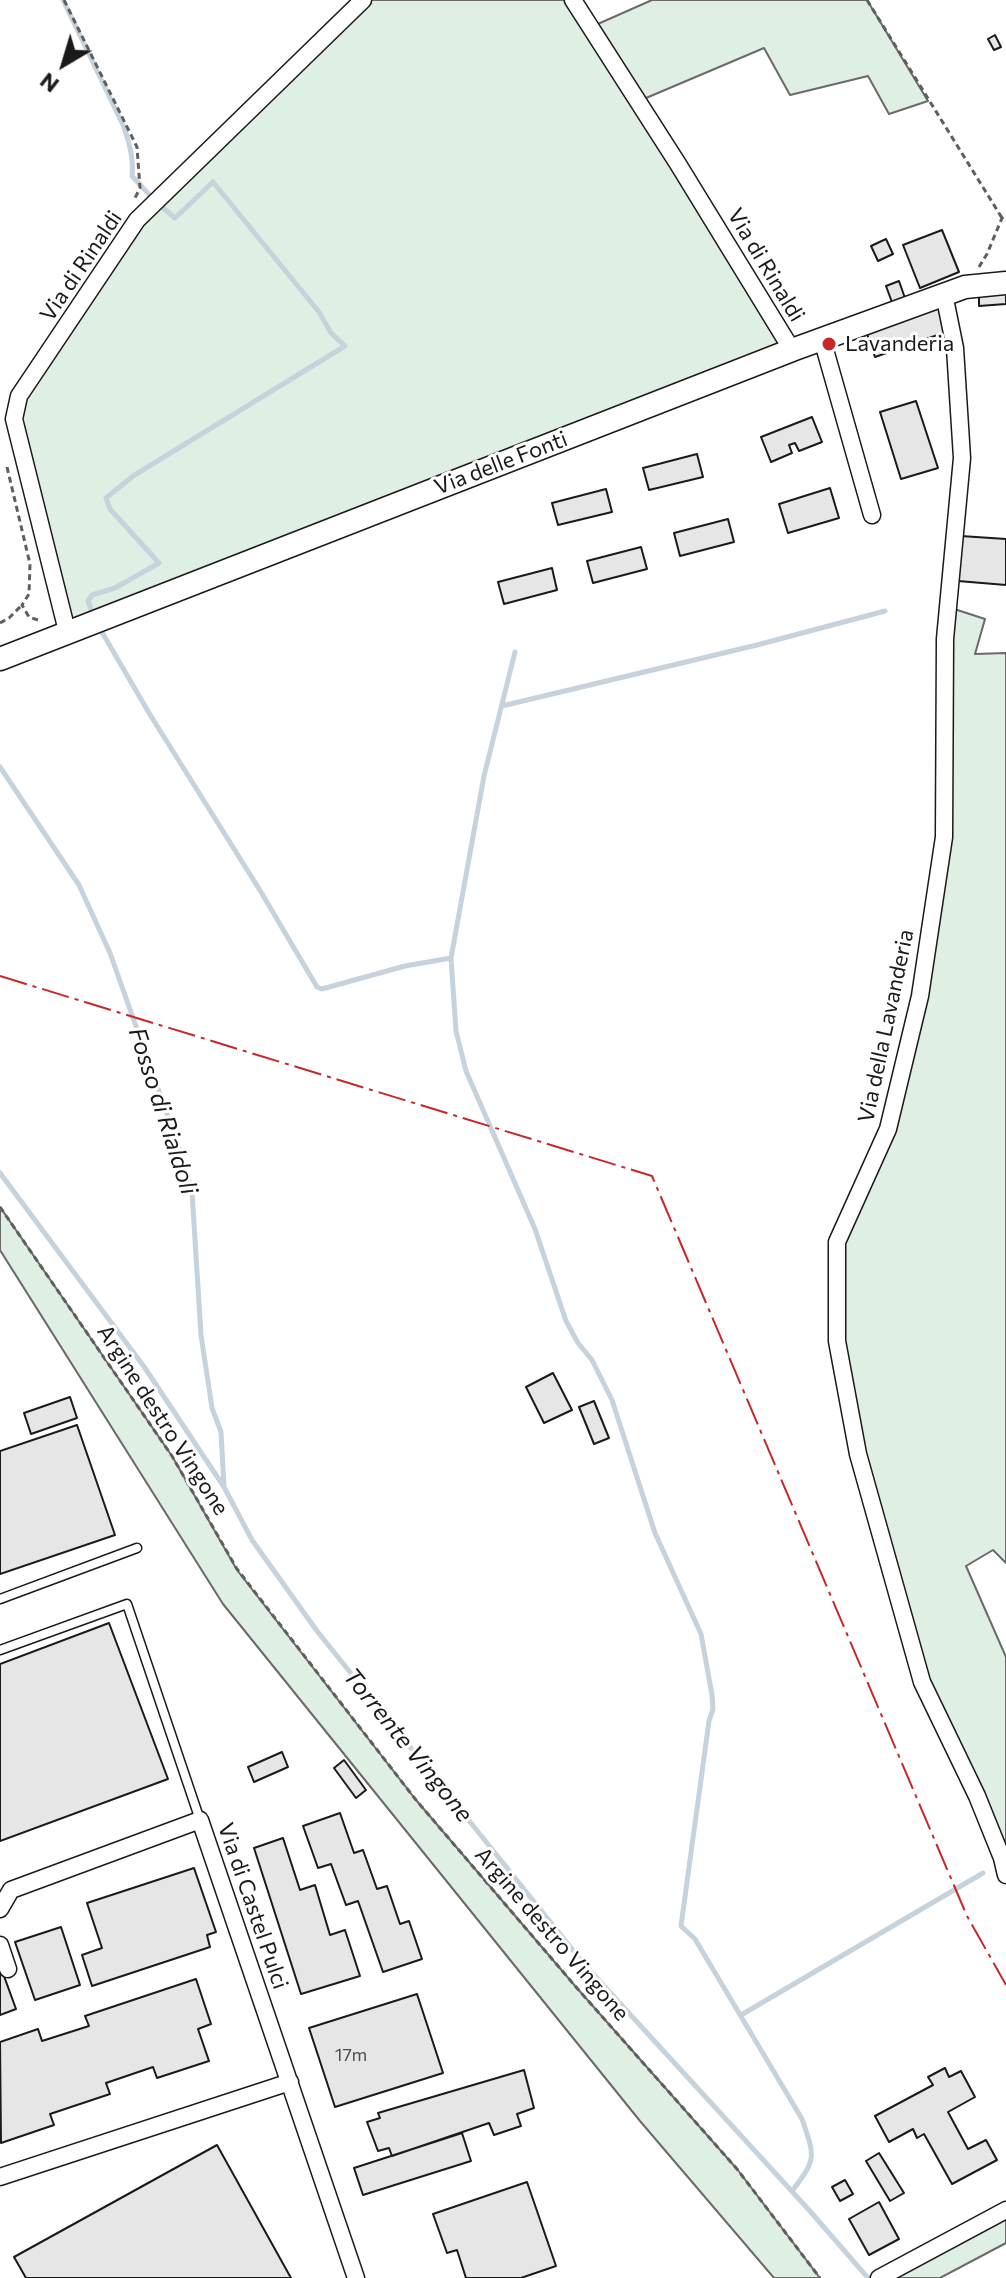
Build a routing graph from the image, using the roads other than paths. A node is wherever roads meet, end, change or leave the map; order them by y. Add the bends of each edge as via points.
1 (363, 0) edge
2 (573, 0) edge
3 (1006, 283) edge
4 (954, 290) junction
5 (822, 339) junction
6 (792, 350) junction
7 (872, 515) dead end
8 (66, 626) junction
9 (0, 659) edge
10 (137, 1548) dead end
11 (0, 1599) edge
12 (0, 1650) edge
13 (200, 1820) junction
14 (1006, 1875) edge
15 (0, 1909) edge
16 (0, 1945) edge
17 (8, 1969) dead end
18 (290, 2082) junction
19 (0, 2177) edge
20 (1006, 2210) edge
21 (356, 2278) edge
22 (879, 2278) edge

1 - 8 street, Via di Rinaldi via 137,220 19,396 14,419
2 - 6 street, Via di Rinaldi
3 - 4 street, Via delle Fonti
4 - 5 street, Via delle Fonti
4 - 14 street, Via della Lavanderia via 962,458 945,639 944,837 920,996 888,1129 837,1242 837,1341 858,1454 922,1682 977,1796
5 - 6 street, Via delle Fonti
5 - 7 street
6 - 8 street, Via delle Fonti
8 - 9 street, Via delle Fonti
10 - 11 lane
12 - 13 lane via 127,1604
13 - 15 street, Via di Castel Pulci via 11,1890
13 - 18 street, Via di Castel Pulci
16 - 17 street
18 - 19 street
18 - 21 street, Via di Castel Pulci
20 - 22 street

